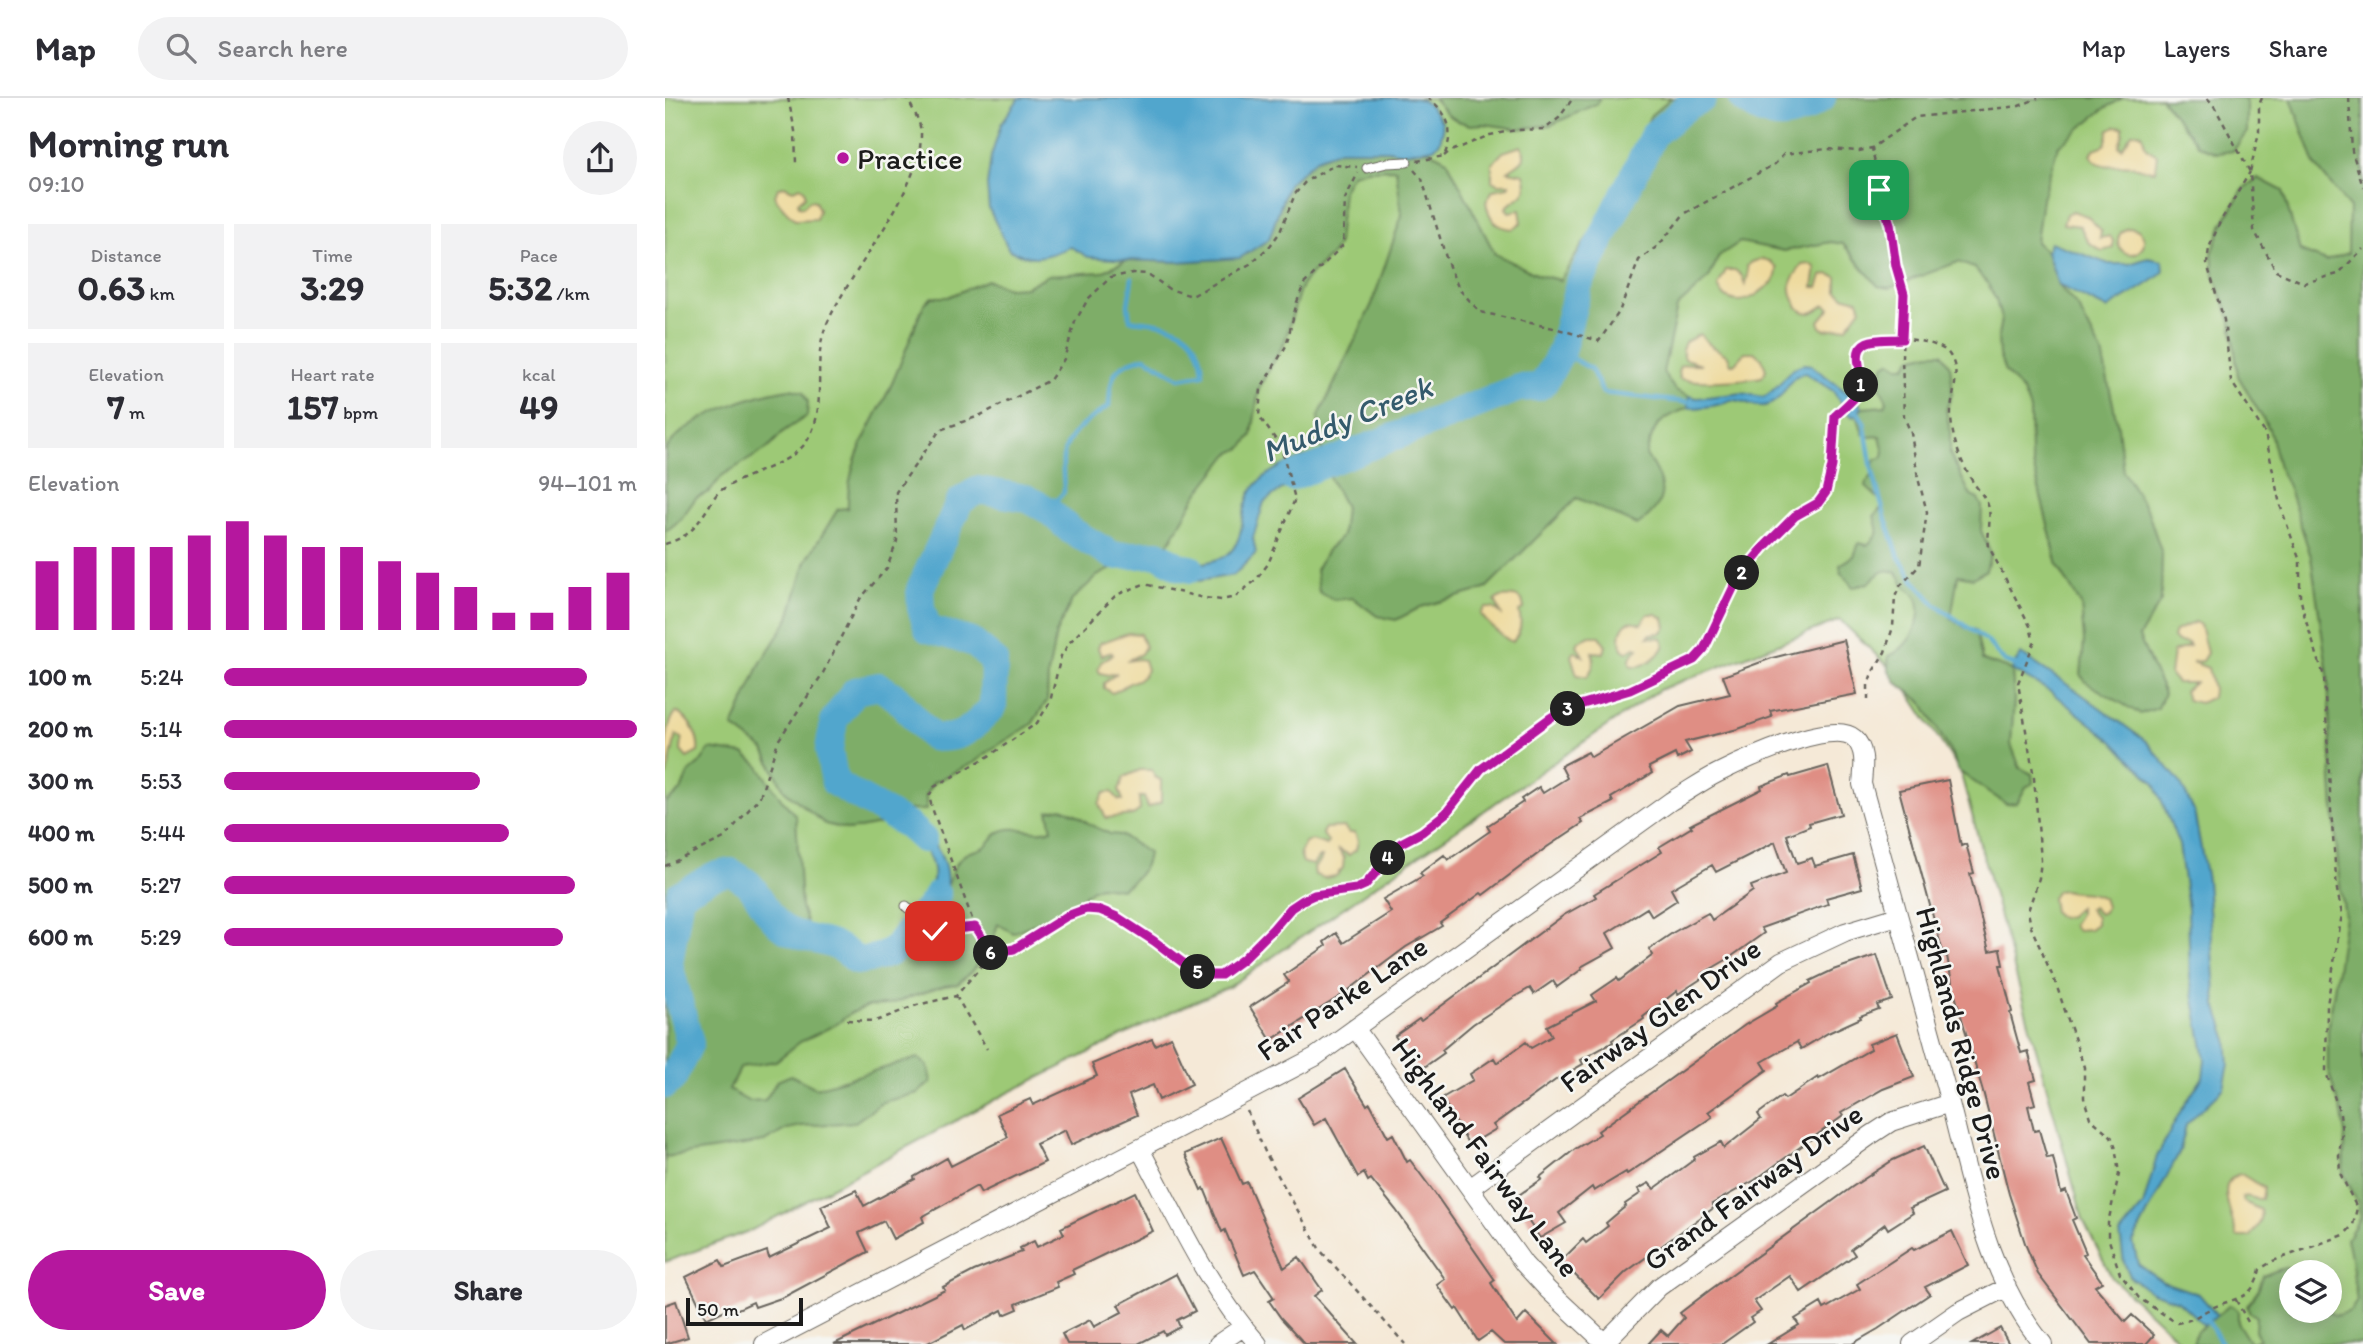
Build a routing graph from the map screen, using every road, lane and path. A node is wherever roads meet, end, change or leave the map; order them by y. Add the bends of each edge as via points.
1 (787, 98) edge
2 (907, 98) edge
3 (1428, 98) edge
4 (1573, 98) edge
5 (2038, 98) edge
6 (2207, 98) edge
7 (2262, 98) edge
8 (2349, 98) edge
9 (1872, 148) junction
10 (1444, 156) junction
11 (1406, 162) junction
12 (796, 164) dead end
13 (1367, 168) junction
14 (2250, 173) junction
15 (2363, 187) edge
16 (2363, 249) edge
17 (1902, 339) junction
18 (665, 544) edge
19 (1868, 699) dead end
20 (1860, 745) joint
21 (665, 866) edge
22 (1898, 916) junction
23 (927, 925) dead end
24 (975, 927) junction
25 (992, 953) junction
26 (956, 996) junction
27 (847, 1020) dead end
28 (1355, 1028) junction
29 (988, 1049) dead end
30 (1240, 1097) junction
31 (1950, 1103) junction
32 (1140, 1149) junction
33 (1470, 1188) junction
34 (2007, 1287) junction
35 (2236, 1300) junction
36 (2248, 1322) dead end
37 (1243, 1327) junction
38 (1606, 1343) edge
39 (764, 1344) edge
40 (1219, 1344) edge
41 (1258, 1344) edge
42 (1405, 1344) edge
43 (1912, 1344) edge
44 (2043, 1344) edge

1 - 12 path
2 - 18 path via 921,130 919,149 905,191 825,327 818,402 809,436 794,454 718,492 688,535
3 - 10 path via 1450,124
4 - 10 path via 1545,129 1490,135
5 - 9 path via 2019,106 1916,117
6 - 14 path
7 - 14 path
8 - 15 path via 2352,151
9 - 11 path via 1784,154 1775,164 1684,214 1659,245 1639,260 1619,312 1599,341 1480,312 1459,289 1422,179
9 - 17 path via 1904,294
10 - 11 path
11 - 13 lane
13 - 21 path via 1335,166 1306,181 1295,194 1271,246 1250,264 1192,296 1169,289 1148,274 1111,277 1088,299 1064,359 1050,380 940,430 896,492 897,541 887,568 860,598 823,673 778,741 760,797 724,838
13 - 24 path via 1357,173 1345,199 1343,245 1304,284 1286,346 1261,388 1259,416 1278,441 1295,499 1268,564 1245,590 1222,600 1144,584 1116,595 1069,643 1061,656 1050,702 1037,723 934,787 929,796
14 - 16 path via 2254,230 2276,271 2304,284 2338,274
14 - 35 path via 2220,222 2207,264 2224,320 2231,381 2265,433 2280,505 2299,561 2305,618 2325,677 2331,810 2342,914 2327,1005 2326,1072 2340,1114 2340,1173 2357,1209 2344,1236 2273,1261 2260,1269 2249,1293
17 - 19 path via 1904,417 1927,512 1919,566 1895,597 1893,627 1872,673
17 - 25 path via 1864,342 1859,349 1862,381 1856,396 1835,416 1826,492 1818,503 1795,516 1738,578 1704,649 1694,660 1630,690 1550,718 1481,769 1446,813 1401,843 1365,885 1303,900 1221,975 1205,975 1190,968 1100,910 1067,916 1014,949
17 - 35 path via 1937,344 1954,362 1951,417 1960,460 1990,508 1989,547 2030,626 2033,643 2018,683 2041,860 2028,911 2084,1067 2084,1098 2090,1118 2111,1136 2117,1153 2119,1174 2108,1237 2120,1274 2139,1298 2177,1323 2195,1320
20 - 22 street, Highlands Ridge Drive via 1862,784
20 - 28 street, Fair Parke Lane via 1842,732 1822,733 1716,774 1671,801
22 - 31 street, Highlands Ridge Drive
22 - 33 street, Fairway Glen Drive via 1845,932 1781,962
23 - 24 path via 935,931
24 - 25 path
25 - 26 path
26 - 27 path via 876,1021
26 - 29 path
28 - 30 street, Fair Parke Lane via 1315,1057
28 - 33 street, Highland Fairway Lane
30 - 32 street, Fair Parke Lane
30 - 42 path via 1320,1250
31 - 34 street, Highlands Ridge Drive via 1979,1210
31 - 38 street, Grand Fairway Drive via 1891,1122 1871,1135 1659,1287
32 - 37 street via 1213,1286
32 - 39 street, Fair Parke Lane
33 - 38 street, Highland Fairway Lane via 1524,1265
34 - 43 street via 1958,1312
34 - 44 street, Highlands Ridge Drive
35 - 36 path
37 - 40 street
37 - 41 street

